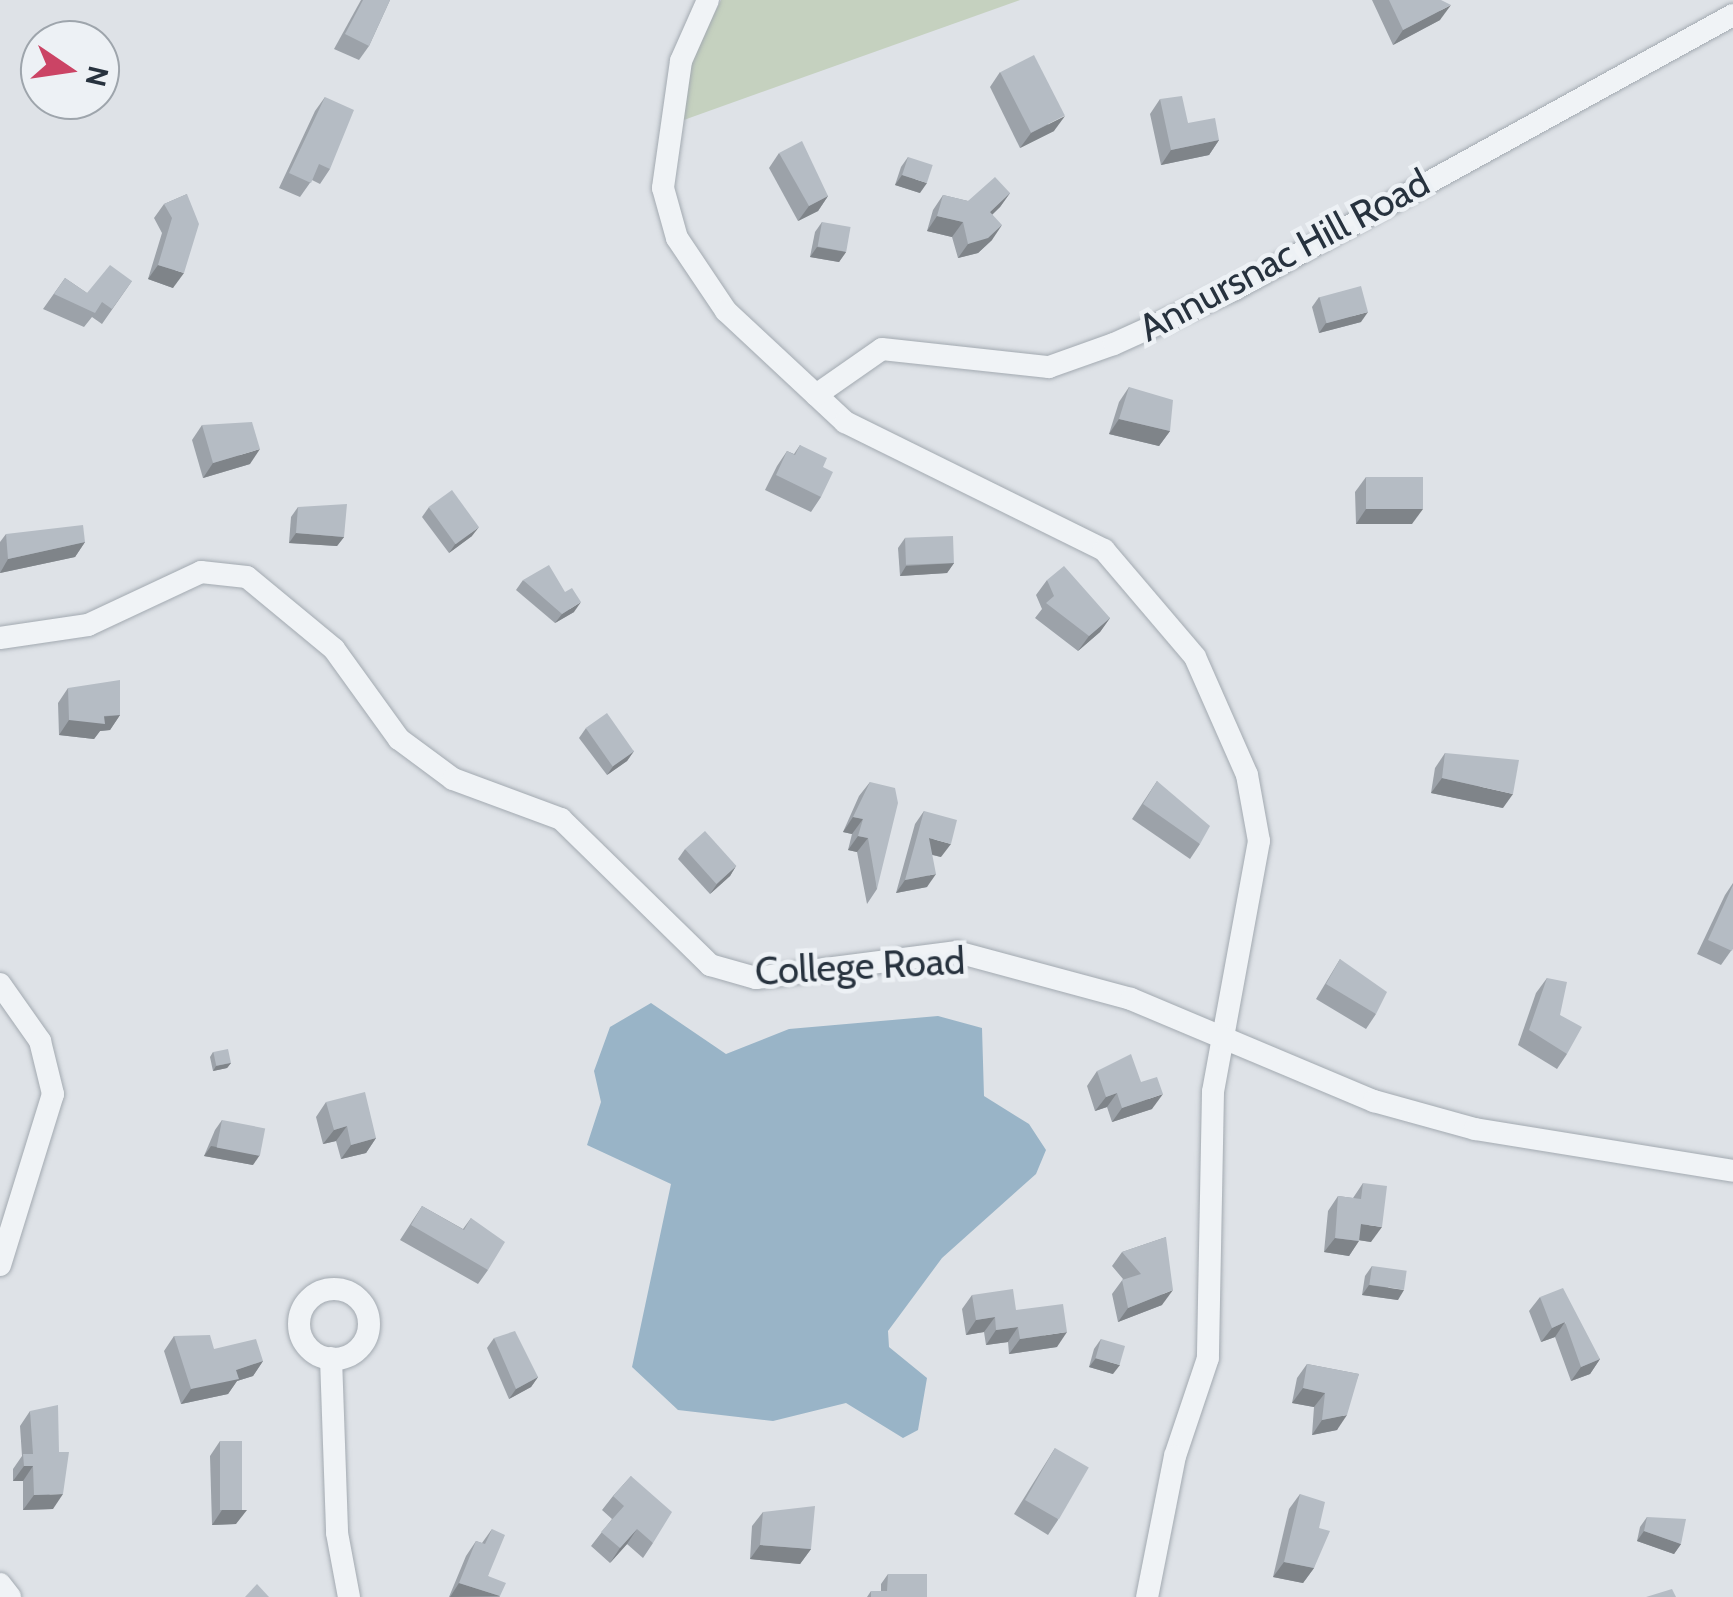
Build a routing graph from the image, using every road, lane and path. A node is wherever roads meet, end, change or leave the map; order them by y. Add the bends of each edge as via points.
1 (708, 0) edge
2 (1733, 15) edge
3 (816, 394) junction
4 (0, 638) edge
5 (0, 984) edge
6 (1223, 1035) junction
7 (1733, 1170) edge
8 (0, 1265) edge
9 (331, 1358) dead end
10 (0, 1584) edge
11 (10, 1597) edge
12 (349, 1597) edge
13 (1148, 1597) edge

1 - 3 street via 668,121 663,188 676,238 726,312
2 - 3 street, Annursnac Hill Road via 1236,289 1114,344 1049,367 882,349
3 - 6 street via 855,428 1104,550 1195,657 1248,774 1259,841
4 - 6 street, College Road via 88,625 202,572 247,577 334,650 399,739 453,778 572,827 710,965 756,978 957,952
5 - 8 street via 40,1040 53,1094
6 - 7 street, College Road via 1374,1101 1475,1129
6 - 13 street via 1213,1092 1208,1358 1176,1456
9 - 12 street via 337,1533
10 - 11 street

